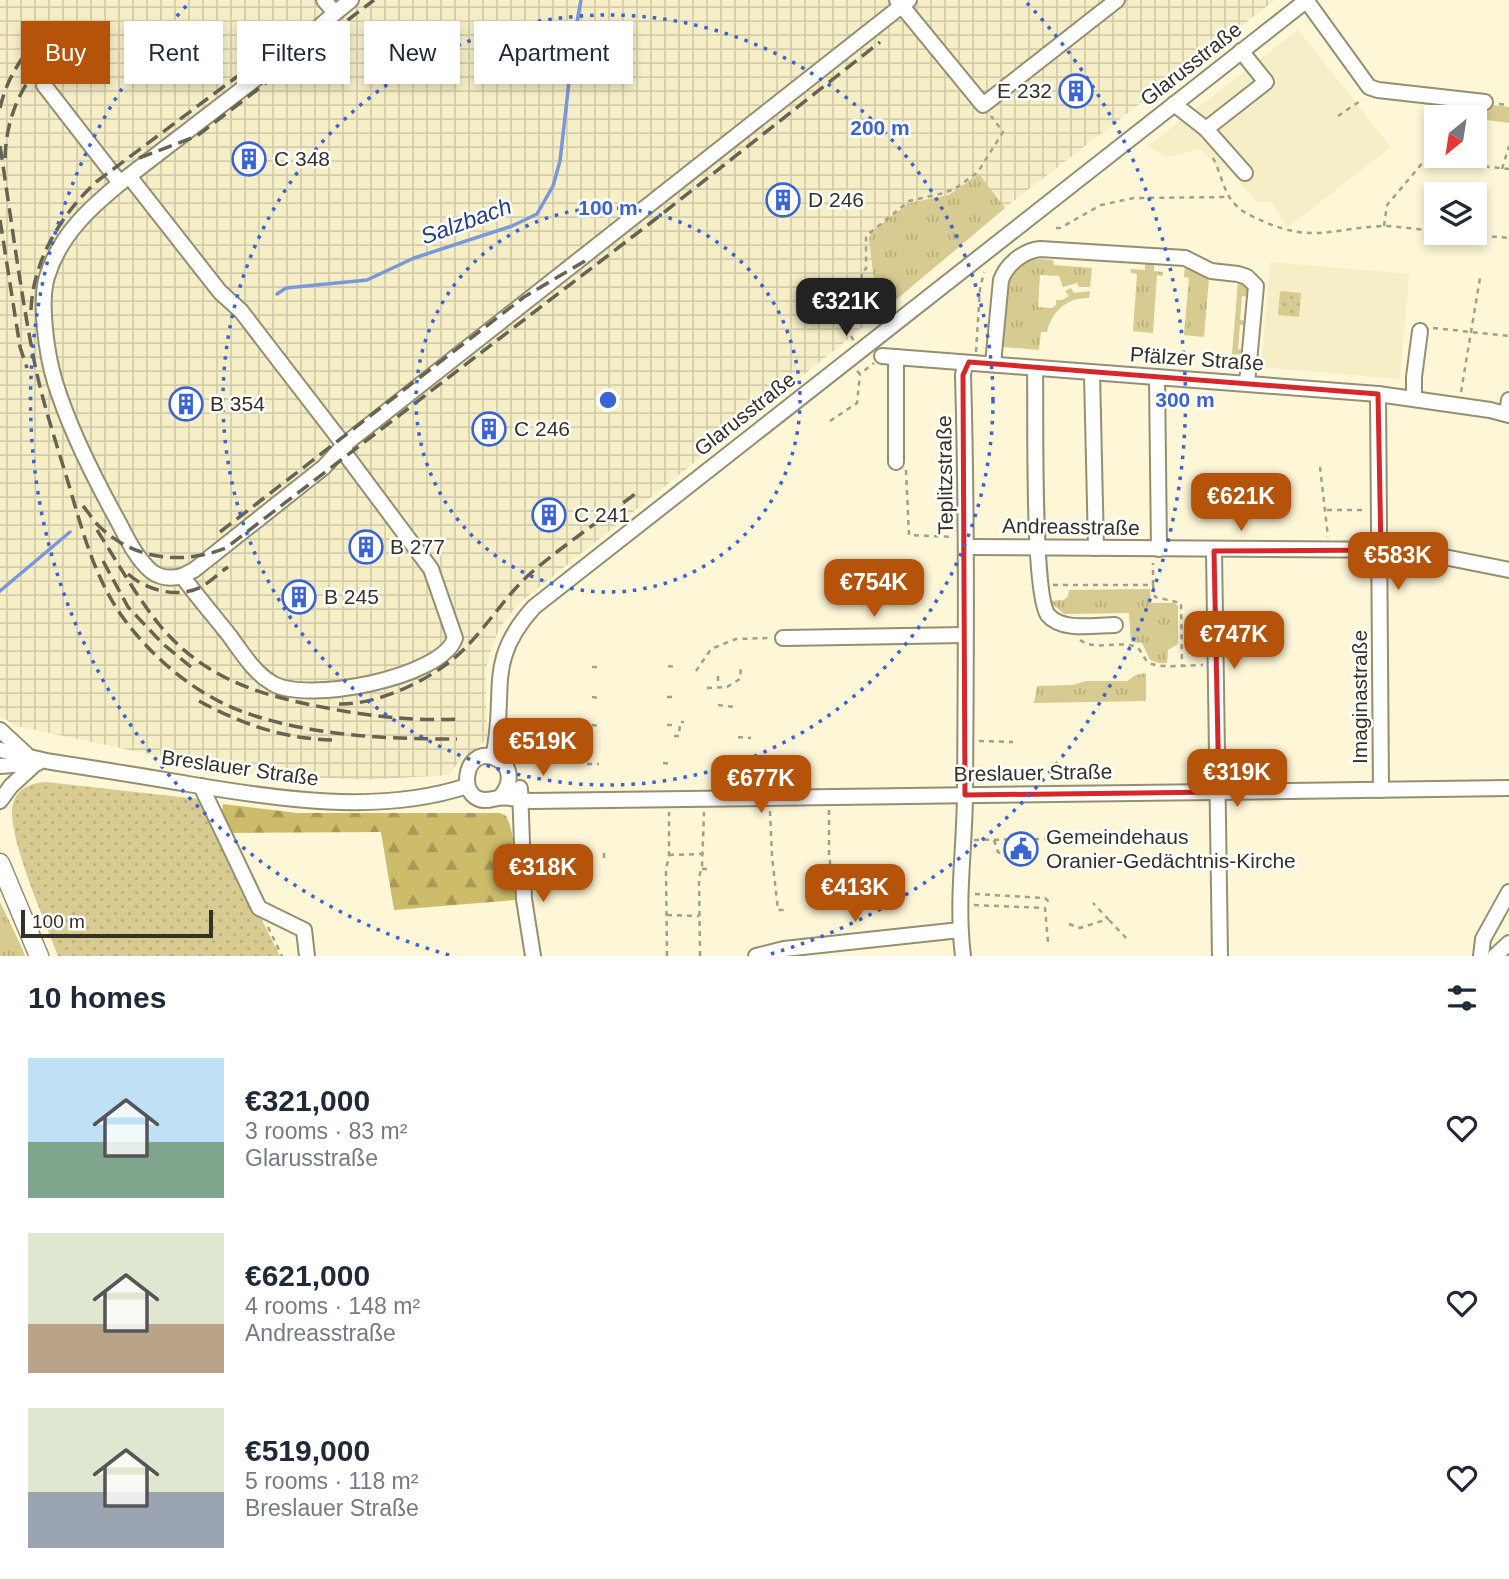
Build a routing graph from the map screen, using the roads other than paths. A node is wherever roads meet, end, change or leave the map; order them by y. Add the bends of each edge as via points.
1 (324, 0) edge
2 (351, 0) edge
3 (1117, 0) edge
4 (1307, 0) edge
5 (903, 2) edge
6 (335, 13) junction
7 (1241, 51) junction
8 (44, 85) dead end
9 (1485, 102) dead end
10 (1174, 104) junction
11 (1206, 129) junction
12 (1245, 173) dead end
13 (125, 180) junction
14 (1001, 239) junction
15 (1016, 260) junction
16 (1420, 331) road end
17 (970, 363) junction
18 (993, 364) junction
19 (1035, 368) junction
20 (1093, 373) junction
21 (1157, 377) junction
22 (1247, 383) junction
23 (1378, 394) junction
24 (1414, 399) junction
25 (1508, 409) edge
26 (344, 445) junction
27 (897, 462) road end
28 (967, 542) junction
29 (1038, 547) junction
30 (1096, 548) junction
31 (1156, 549) junction
32 (1381, 550) junction
33 (1214, 551) junction
34 (1509, 570) edge
35 (181, 576) junction
36 (1115, 625) dead end
37 (965, 635) junction
38 (783, 638) road end
39 (0, 730) edge
40 (0, 750) edge
41 (493, 757) junction
42 (37, 760) junction
43 (0, 766) edge
44 (201, 786) junction
45 (467, 786) junction
46 (1509, 788) edge
47 (517, 789) junction
48 (1381, 790) junction
49 (1219, 792) junction
50 (965, 795) junction
51 (0, 801) edge
52 (0, 863) edge
53 (1509, 892) edge
54 (960, 930) junction
55 (1509, 943) edge
56 (38, 956) edge
57 (307, 956) edge
58 (533, 956) edge
59 (756, 956) edge
60 (963, 956) edge
61 (1220, 956) edge
62 (1481, 956) edge
63 (1495, 956) edge

1 - 6 street
2 - 6 street
3 - 5 street via 984,106
4 - 7 street, Glarusstraße
4 - 9 street via 1366,83 1378,90
5 - 26 street
6 - 13 street
7 - 10 street, Glarusstraße
7 - 11 street via 1266,82
8 - 13 street
10 - 11 street
10 - 14 street, Glarusstraße
11 - 12 street
13 - 26 street via 241,311
13 - 35 street via 89,209 68,234 46,278 44,321 55,382 106,500 150,570 166,577
14 - 15 street
14 - 41 street, Glarusstraße via 534,607 504,653 498,676
15 - 18 street via 1001,279
15 - 22 street via 1040,249 1185,258 1207,270 1247,277 1257,290
16 - 24 street
17 - 18 street, Pfälzer Straße
17 - 27 street, Pfälzer Straße via 889,357
17 - 28 street, Teplitzstraße via 963,375
18 - 19 street, Pfälzer Straße
19 - 20 street, Pfälzer Straße
19 - 29 street
20 - 21 street, Pfälzer Straße
20 - 30 street
21 - 22 street, Pfälzer Straße
21 - 31 street
22 - 23 street, Pfälzer Straße
23 - 24 street, Pfälzer Straße
23 - 32 street, Imaginastraße
24 - 25 street, Pfälzer Straße
26 - 35 street via 324,467
26 - 35 street via 346,455 431,569 455,638 452,647 428,665 383,680 313,691 284,689 262,677
28 - 29 street, Andreasstraße
28 - 37 street, Teplitzstraße
29 - 30 street, Andreasstraße
29 - 36 street via 1042,600 1048,615 1061,625
30 - 31 street, Andreasstraße
31 - 33 street, Andreasstraße
32 - 33 street, Andreasstraße
32 - 34 street, Andreasstraße via 1409,550
32 - 48 street, Imaginastraße
33 - 49 street
37 - 38 street
37 - 50 street, Teplitzstraße
39 - 42 street
40 - 42 street, Breslauer Straße
41 - 45 street via 473,762
41 - 47 street via 505,765
42 - 43 street, Breslauer Straße
42 - 44 street, Breslauer Straße
42 - 51 street
44 - 45 street, Breslauer Straße via 325,801 427,797
44 - 57 street via 259,908 304,930
45 - 47 street, Breslauer Straße via 485,800
46 - 48 street, Breslauer Straße
47 - 50 street, Breslauer Straße via 556,799
47 - 58 street via 524,899
48 - 49 street, Breslauer Straße
49 - 50 street, Breslauer Straße
49 - 61 street
50 - 54 street, Teplitzstraße
52 - 56 main road
53 - 62 street via 1483,939
54 - 59 street
54 - 60 street, Teplitzstraße
55 - 63 street

